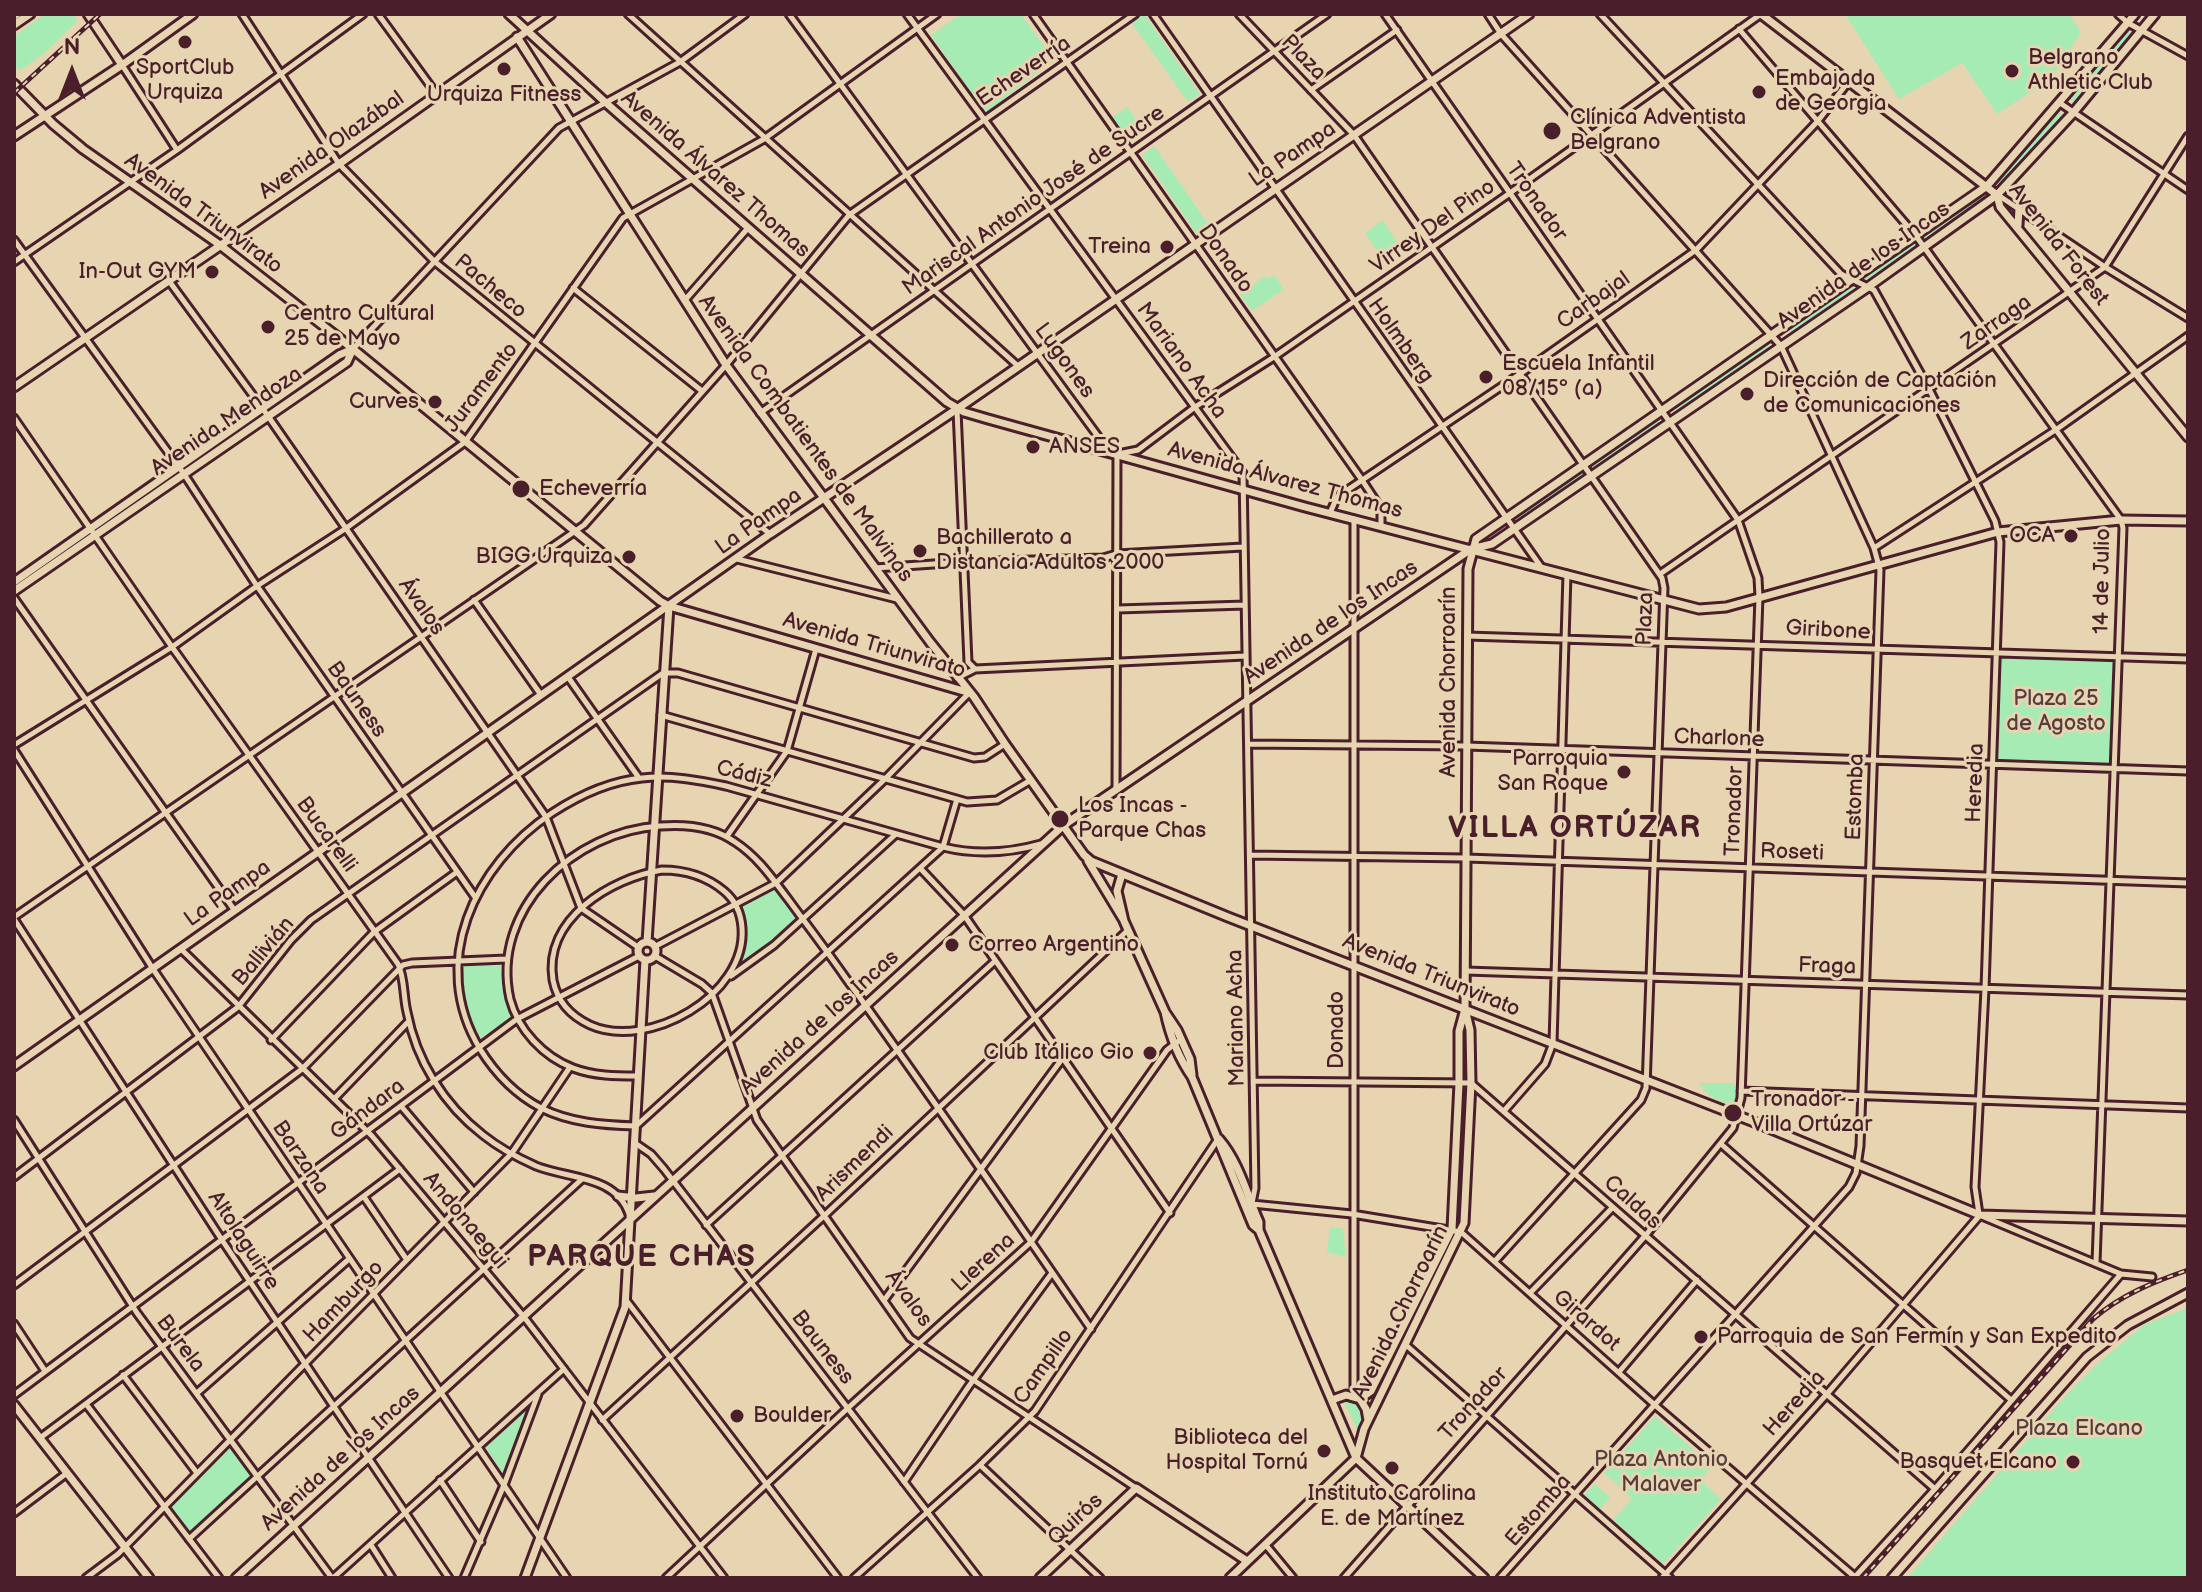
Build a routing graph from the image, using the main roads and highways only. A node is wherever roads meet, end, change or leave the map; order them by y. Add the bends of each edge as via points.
1 (30, 14) edge
2 (88, 14) edge
3 (193, 14) edge
4 (509, 14) edge
5 (551, 14) edge
6 (1529, 14) edge
7 (1761, 14) edge
8 (2135, 14) edge
9 (2155, 14) edge
10 (14, 25) edge
11 (527, 31) junction
12 (517, 37) junction
13 (122, 65) junction
14 (14, 84) edge
15 (45, 116) junction
16 (14, 136) edge
17 (1987, 186) junction
18 (1997, 195) junction
19 (2019, 209) road end
20 (2018, 225) junction
21 (220, 245) junction
22 (353, 349) junction
23 (14, 387) edge
24 (957, 409) junction
25 (2188, 437) edge
26 (181, 471) junction
27 (824, 499) junction
28 (2188, 521) edge
29 (92, 532) junction
30 (1471, 549) junction
31 (14, 582) edge
32 (14, 591) edge
33 (669, 606) junction
34 (970, 692) junction
35 (1064, 825) junction
36 (1084, 855) junction
37 (1122, 874) junction
38 (1124, 921) junction
39 (652, 948) junction
40 (641, 954) junction
41 (1465, 1009) junction
42 (14, 1066) edge
43 (1219, 1139) junction
44 (618, 1196) road end
45 (656, 1196) junction
46 (632, 1198) junction
47 (1249, 1205) junction
48 (631, 1219) junction
49 (2188, 1221) edge
50 (611, 1238) junction
51 (629, 1248) junction
52 (1425, 1283) junction
53 (1434, 1288) junction
54 (2188, 1293) edge
55 (1396, 1340) junction
56 (1406, 1345) junction
57 (1357, 1398) junction
58 (1332, 1400) junction
59 (14, 1405) edge
60 (1368, 1422) junction
61 (1356, 1458) junction
62 (1136, 1488) joint
63 (1247, 1561) junction
64 (149, 1578) edge
65 (236, 1578) edge
66 (525, 1578) edge
67 (1040, 1578) edge
68 (1230, 1578) edge
69 (1484, 1578) edge
70 (1892, 1578) edge

1 - 10 main road
2 - 13 main road
3 - 13 main road
4 - 11 main road, Avenida Álvarez Thomas
5 - 11 main road, Avenida Olazábal
6 - 24 main road, La Pampa
7 - 17 main road, Avenida Forest
8 - 17 main road, Avenida de los Incas
9 - 18 main road, Avenida de los Incas
11 - 12 main road, Avenida Olazábal
11 - 24 main road, Avenida Álvarez Thomas
12 - 21 main road, Avenida Olazábal
12 - 27 main road, Avenida Combatientes de Malvinas via 726,365
13 - 15 main road
14 - 15 main road, Avenida Triunvirato
15 - 16 main road
15 - 21 main road, Avenida Triunvirato via 129,183
17 - 18 main road, Avenida Forest
17 - 30 main road, Avenida de los Incas via 1506,517 1476,539
18 - 20 main road, Avenida Forest via 2000,207
18 - 30 main road, Avenida de los Incas via 1492,544
19 - 20 main road
20 - 25 main road, Avenida Forest
21 - 22 main road, Avenida Triunvirato
21 - 23 main road, Avenida Olazábal
22 - 26 main road, Avenida Mendoza
22 - 26 main road, Avenida Mendoza via 347,362
22 - 33 main road, Avenida Triunvirato
24 - 27 main road, La Pampa
24 - 30 main road, Avenida Álvarez Thomas
26 - 29 main road, Avenida Mendoza
27 - 33 main road, La Pampa
27 - 34 main road, Avenida Combatientes de Malvinas
28 - 30 main road, Avenida Álvarez Thomas via 2121,520 1998,532 1708,609
29 - 31 main road, Avenida Mendoza
29 - 32 main road, Avenida Mendoza
30 - 35 main road, Avenida de los Incas
30 - 41 main road, Avenida Chorroarín
33 - 34 main road, Avenida Triunvirato
33 - 39 main road via 654,826
33 - 42 main road, La Pampa
34 - 35 main road, Avenida Triunvirato
35 - 36 main road, Avenida Triunvirato
35 - 45 main road, Avenida de los Incas
36 - 37 main road, Avenida Triunvirato
36 - 38 main road
37 - 38 main road via 1117,891
37 - 41 main road, Avenida Triunvirato
38 - 43 main road
39 - 40 main road
39 - 40 main road
40 - 46 main road
41 - 49 main road, Avenida Triunvirato via 1980,1215
41 - 52 main road, Avenida Chorroarín via 1459,1031 1452,1229
41 - 53 main road, Avenida Chorroarín via 1471,1083 1464,1223
43 - 47 main road
43 - 47 main road via 1240,1175
44 - 46 main road
45 - 46 main road
45 - 48 main road, Avenida de los Incas
46 - 48 main road
47 - 58 main road via 1253,1225
48 - 50 main road, Avenida de los Incas
48 - 51 main road
50 - 51 main road via 623,1238
50 - 65 main road, Avenida de los Incas
51 - 66 main road via 623,1315
52 - 53 main road
52 - 55 main road, Avenida Chorroarín
53 - 56 main road, Avenida Chorroarín
54 - 70 main road via 2128,1325 2087,1357
55 - 56 main road
55 - 57 main road, Avenida Chorroarín via 1371,1391
56 - 60 main road, Avenida Chorroarín
57 - 58 main road
57 - 60 main road
58 - 61 main road
59 - 64 main road
60 - 61 main road, Avenida Chorroarín
61 - 63 main road, Avenida Chorroarín
61 - 69 main road
62 - 63 main road, Ávalos
62 - 67 main road, Quirós
63 - 68 main road, Avenida Chorroarín

